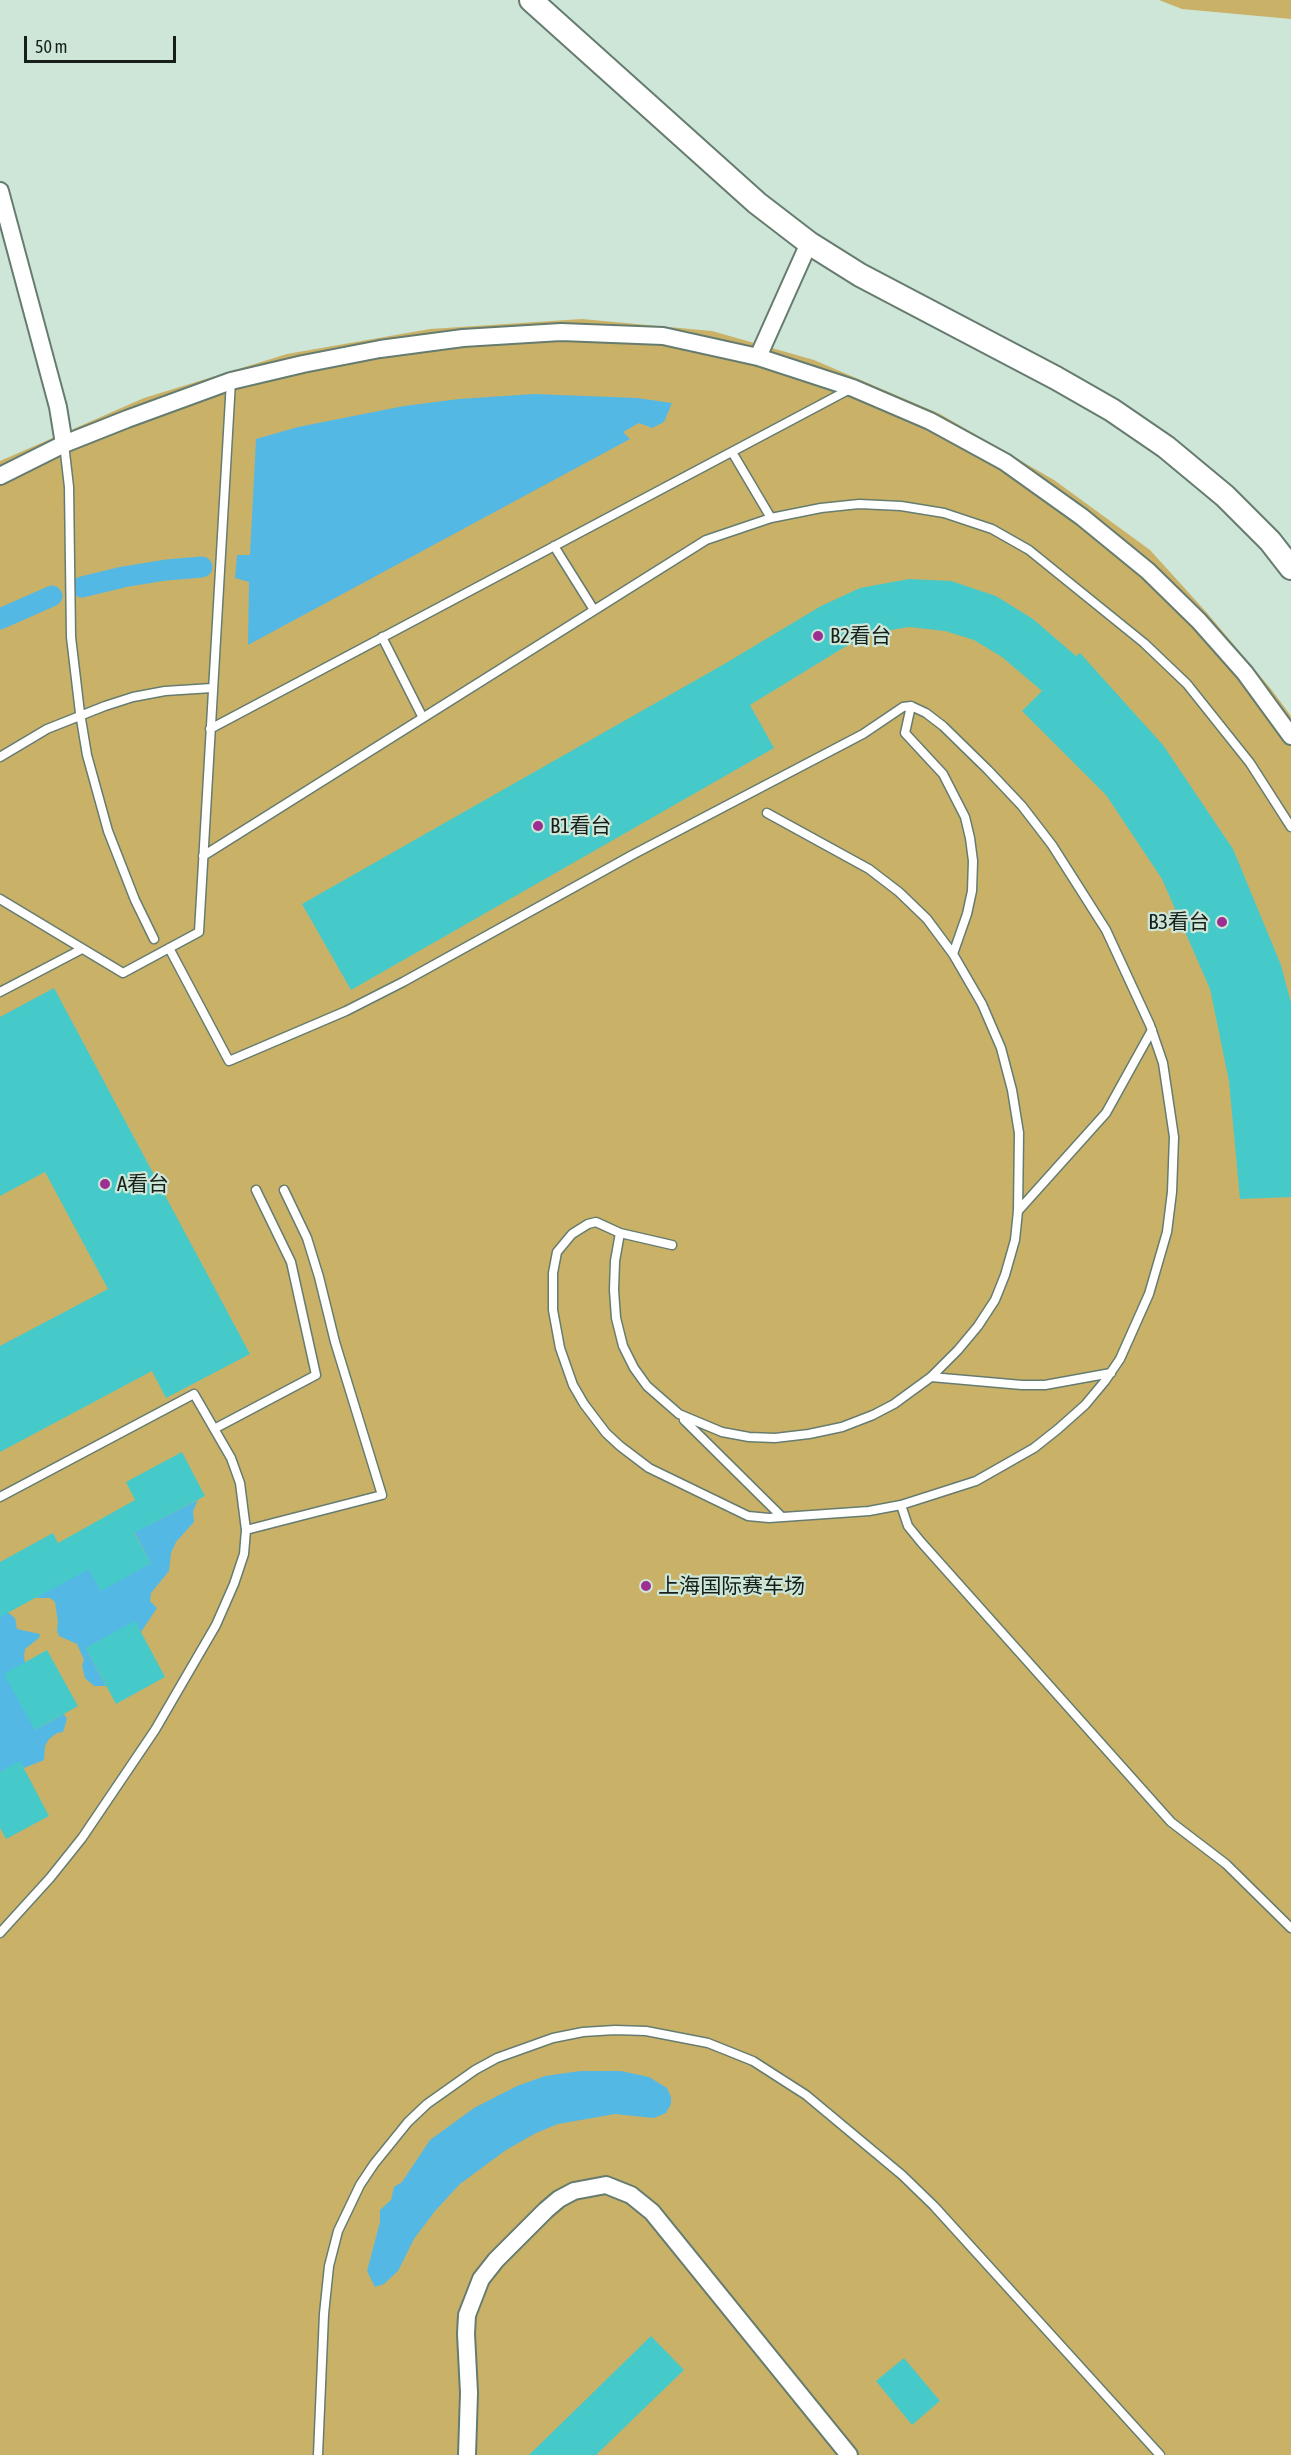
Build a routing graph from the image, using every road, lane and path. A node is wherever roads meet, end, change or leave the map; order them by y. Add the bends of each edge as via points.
1 (531, 0) edge
2 (0, 191) edge
3 (809, 243) junction
4 (758, 357) junction
5 (231, 381) junction
6 (853, 388) junction
7 (64, 444) junction
8 (732, 452) junction
9 (0, 476) edge
10 (771, 518) junction
11 (554, 546) junction
12 (1291, 568) edge
13 (594, 610) junction
14 (382, 638) junction
15 (212, 688) junction
16 (911, 706) junction
17 (80, 715) junction
18 (423, 718) junction
19 (210, 729) junction
20 (1291, 736) edge
21 (0, 757) edge
22 (767, 813) dead end
23 (1291, 827) edge
24 (203, 856) junction
25 (2, 904) edge
26 (154, 939) dead end
27 (82, 948) junction
28 (169, 948) junction
29 (953, 954) junction
30 (0, 992) edge
31 (1152, 1030) junction
32 (284, 1190) dead end
33 (256, 1191) dead end
34 (1018, 1211) junction
35 (620, 1233) junction
36 (672, 1245) dead end
37 (1111, 1372) junction
38 (931, 1377) junction
39 (679, 1414) junction
40 (214, 1429) junction
41 (0, 1497) edge
42 (901, 1505) junction
43 (782, 1517) junction
44 (246, 1530) junction
45 (1291, 1928) edge
46 (0, 1933) edge
47 (318, 2455) edge
48 (467, 2455) edge
49 (849, 2455) edge
50 (1160, 2455) edge

1 - 3 street via 757,203
2 - 7 street via 58,406
3 - 4 street
3 - 12 street via 860,275 1121,416 1225,496
4 - 5 street via 663,336 561,332 463,338 380,349
4 - 6 street
5 - 7 street
5 - 15 lane
6 - 8 lane
6 - 20 street via 930,421 995,457 1082,518 1148,571 1199,621 1245,673
7 - 9 street
7 - 17 lane via 69,487 71,637
8 - 10 lane
8 - 11 lane
10 - 13 lane via 706,540
10 - 23 lane via 859,504 901,506 944,513 992,529 1029,550 1135,635 1186,684 1250,763
11 - 13 lane
11 - 14 lane
13 - 18 lane
14 - 18 lane
14 - 19 lane
15 - 17 lane via 133,697
15 - 19 lane
16 - 28 lane via 403,982 229,1061
16 - 29 lane via 905,733 943,774 965,816 970,838 972,891
16 - 31 lane via 943,726 988,770 1052,844 1106,930
17 - 21 lane
17 - 26 lane via 108,831
18 - 24 lane
19 - 24 lane
22 - 29 lane via 869,869 927,919
24 - 28 lane via 199,932
25 - 27 lane
27 - 28 lane via 123,973
27 - 30 lane
29 - 34 lane via 982,1004 1001,1048 1012,1090 1019,1133
31 - 34 lane via 1106,1113
31 - 37 lane via 1171,1109 1172,1192 1156,1274
32 - 44 lane via 307,1238 334,1342 382,1495
33 - 40 lane via 291,1262 316,1375
34 - 38 lane via 1010,1257 995,1300 978,1326
35 - 36 lane
35 - 39 lane via 614,1290 623,1346 647,1386
35 - 43 lane via 604,1224 588,1224 572,1234 555,1258 553,1310 560,1348 573,1385 594,1420 633,1458 748,1516
37 - 38 lane via 1045,1385
37 - 42 lane via 1084,1405 1034,1448 976,1481
38 - 39 lane via 873,1415 809,1434 749,1437 722,1432
39 - 43 lane
40 - 41 lane via 194,1394
40 - 44 lane via 240,1483
42 - 43 lane
42 - 45 lane via 908,1526 921,1542 1172,1822 1226,1864
44 - 46 lane via 244,1554 216,1625 155,1730 82,1838
47 - 50 lane via 324,2314 331,2256 348,2209 374,2164 427,2104 475,2070 554,2038 615,2030 646,2031 708,2043 753,2061 806,2095 934,2206
48 - 49 street via 467,2315 481,2279 559,2199 574,2191 606,2185 631,2195 652,2212

